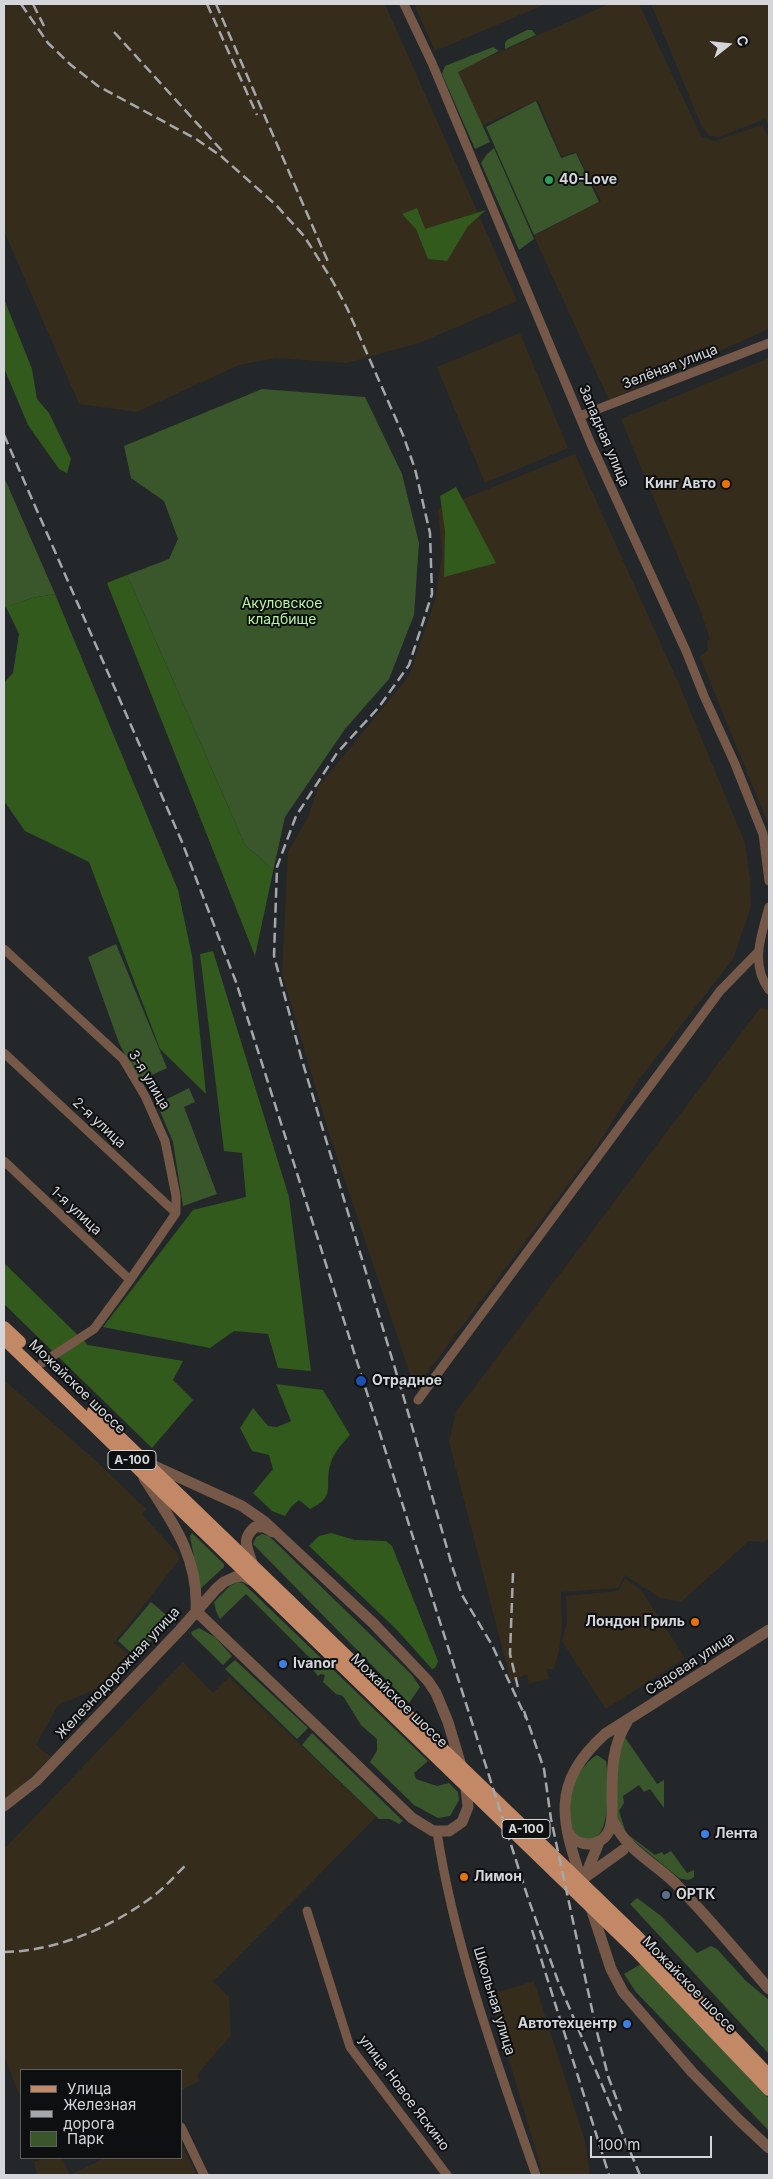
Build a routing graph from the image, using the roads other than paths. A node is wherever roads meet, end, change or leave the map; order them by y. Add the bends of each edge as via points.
1 (404, 4) edge
2 (769, 343) edge
3 (580, 416) junction
4 (769, 881) edge
5 (769, 907) edge
6 (4, 949) edge
7 (759, 951) junction
8 (769, 990) edge
9 (4, 1053) edge
10 (4, 1161) edge
11 (176, 1213) junction
12 (130, 1280) junction
13 (4, 1326) edge
14 (4, 1338) edge
15 (42, 1363) junction
16 (418, 1400) dead end
17 (132, 1460) junction
18 (146, 1462) junction
19 (281, 1536) junction
20 (252, 1563) junction
21 (258, 1584) junction
22 (196, 1611) junction
23 (769, 1630) edge
24 (627, 1722) junction
25 (591, 1747) junction
26 (613, 1760) junction
27 (4, 1806) edge
28 (612, 1819) junction
29 (567, 1828) junction
30 (437, 1832) junction
31 (600, 1841) junction
32 (622, 1850) junction
33 (640, 1856) junction
34 (584, 1880) junction
35 (307, 1911) dead end
36 (769, 1989) edge
37 (769, 2075) edge
38 (769, 2090) edge
39 (182, 2129) edge
40 (769, 2148) edge
41 (204, 2175) edge
42 (448, 2175) edge
43 (536, 2175) edge

1 - 3 street, Западная улица via 432,63
2 - 3 street, Зелёная улица
3 - 4 street, Западная улица via 735,764 763,834
5 - 7 street
6 - 11 street, 3-я улица via 123,1059 166,1141
7 - 8 street via 757,959 762,980
7 - 16 street via 720,991
9 - 11 street, 2-я улица
10 - 12 street, 1-я улица
11 - 12 street
12 - 15 street via 94,1329
13 - 15 main road, Можайское шоссе / А-100
14 - 17 main road, Можайское шоссе / А-100
15 - 18 main road, Можайское шоссе / А-100
17 - 21 main road, Можайское шоссе / А-100
17 - 22 street via 179,1532 192,1562
18 - 19 street via 242,1506
18 - 20 main road, Можайское шоссе / А-100
19 - 20 street via 264,1527 255,1527 248,1533 246,1544
19 - 30 street via 386,1636 436,1693 448,1722 468,1796 462,1822 449,1831
20 - 37 main road, Можайское шоссе / А-100 via 634,1933
21 - 22 street, Железнодорожная улица via 243,1576 235,1577 224,1582
21 - 38 main road, Можайское шоссе / А-100 via 637,1952
22 - 27 street, Железнодорожная улица via 36,1782
22 - 30 street via 412,1818
23 - 24 street, Садовая улица
24 - 25 street, Садовая улица via 604,1734
24 - 26 street via 618,1739
25 - 26 street via 605,1750
25 - 29 street, Садовая улица via 578,1763 566,1790
26 - 28 street
28 - 31 street via 607,1834
28 - 33 street via 623,1839
29 - 31 street via 571,1837 580,1843
29 - 34 street, Садовая улица via 570,1848
30 - 43 street, Школьная улица via 459,1934
31 - 32 street
31 - 34 street
32 - 33 street
32 - 34 street
33 - 36 street via 674,1882
34 - 40 street, Садовая улица via 609,1963 623,1992 692,2072
35 - 42 street, улица Новое Яскино via 350,2047
39 - 41 street

